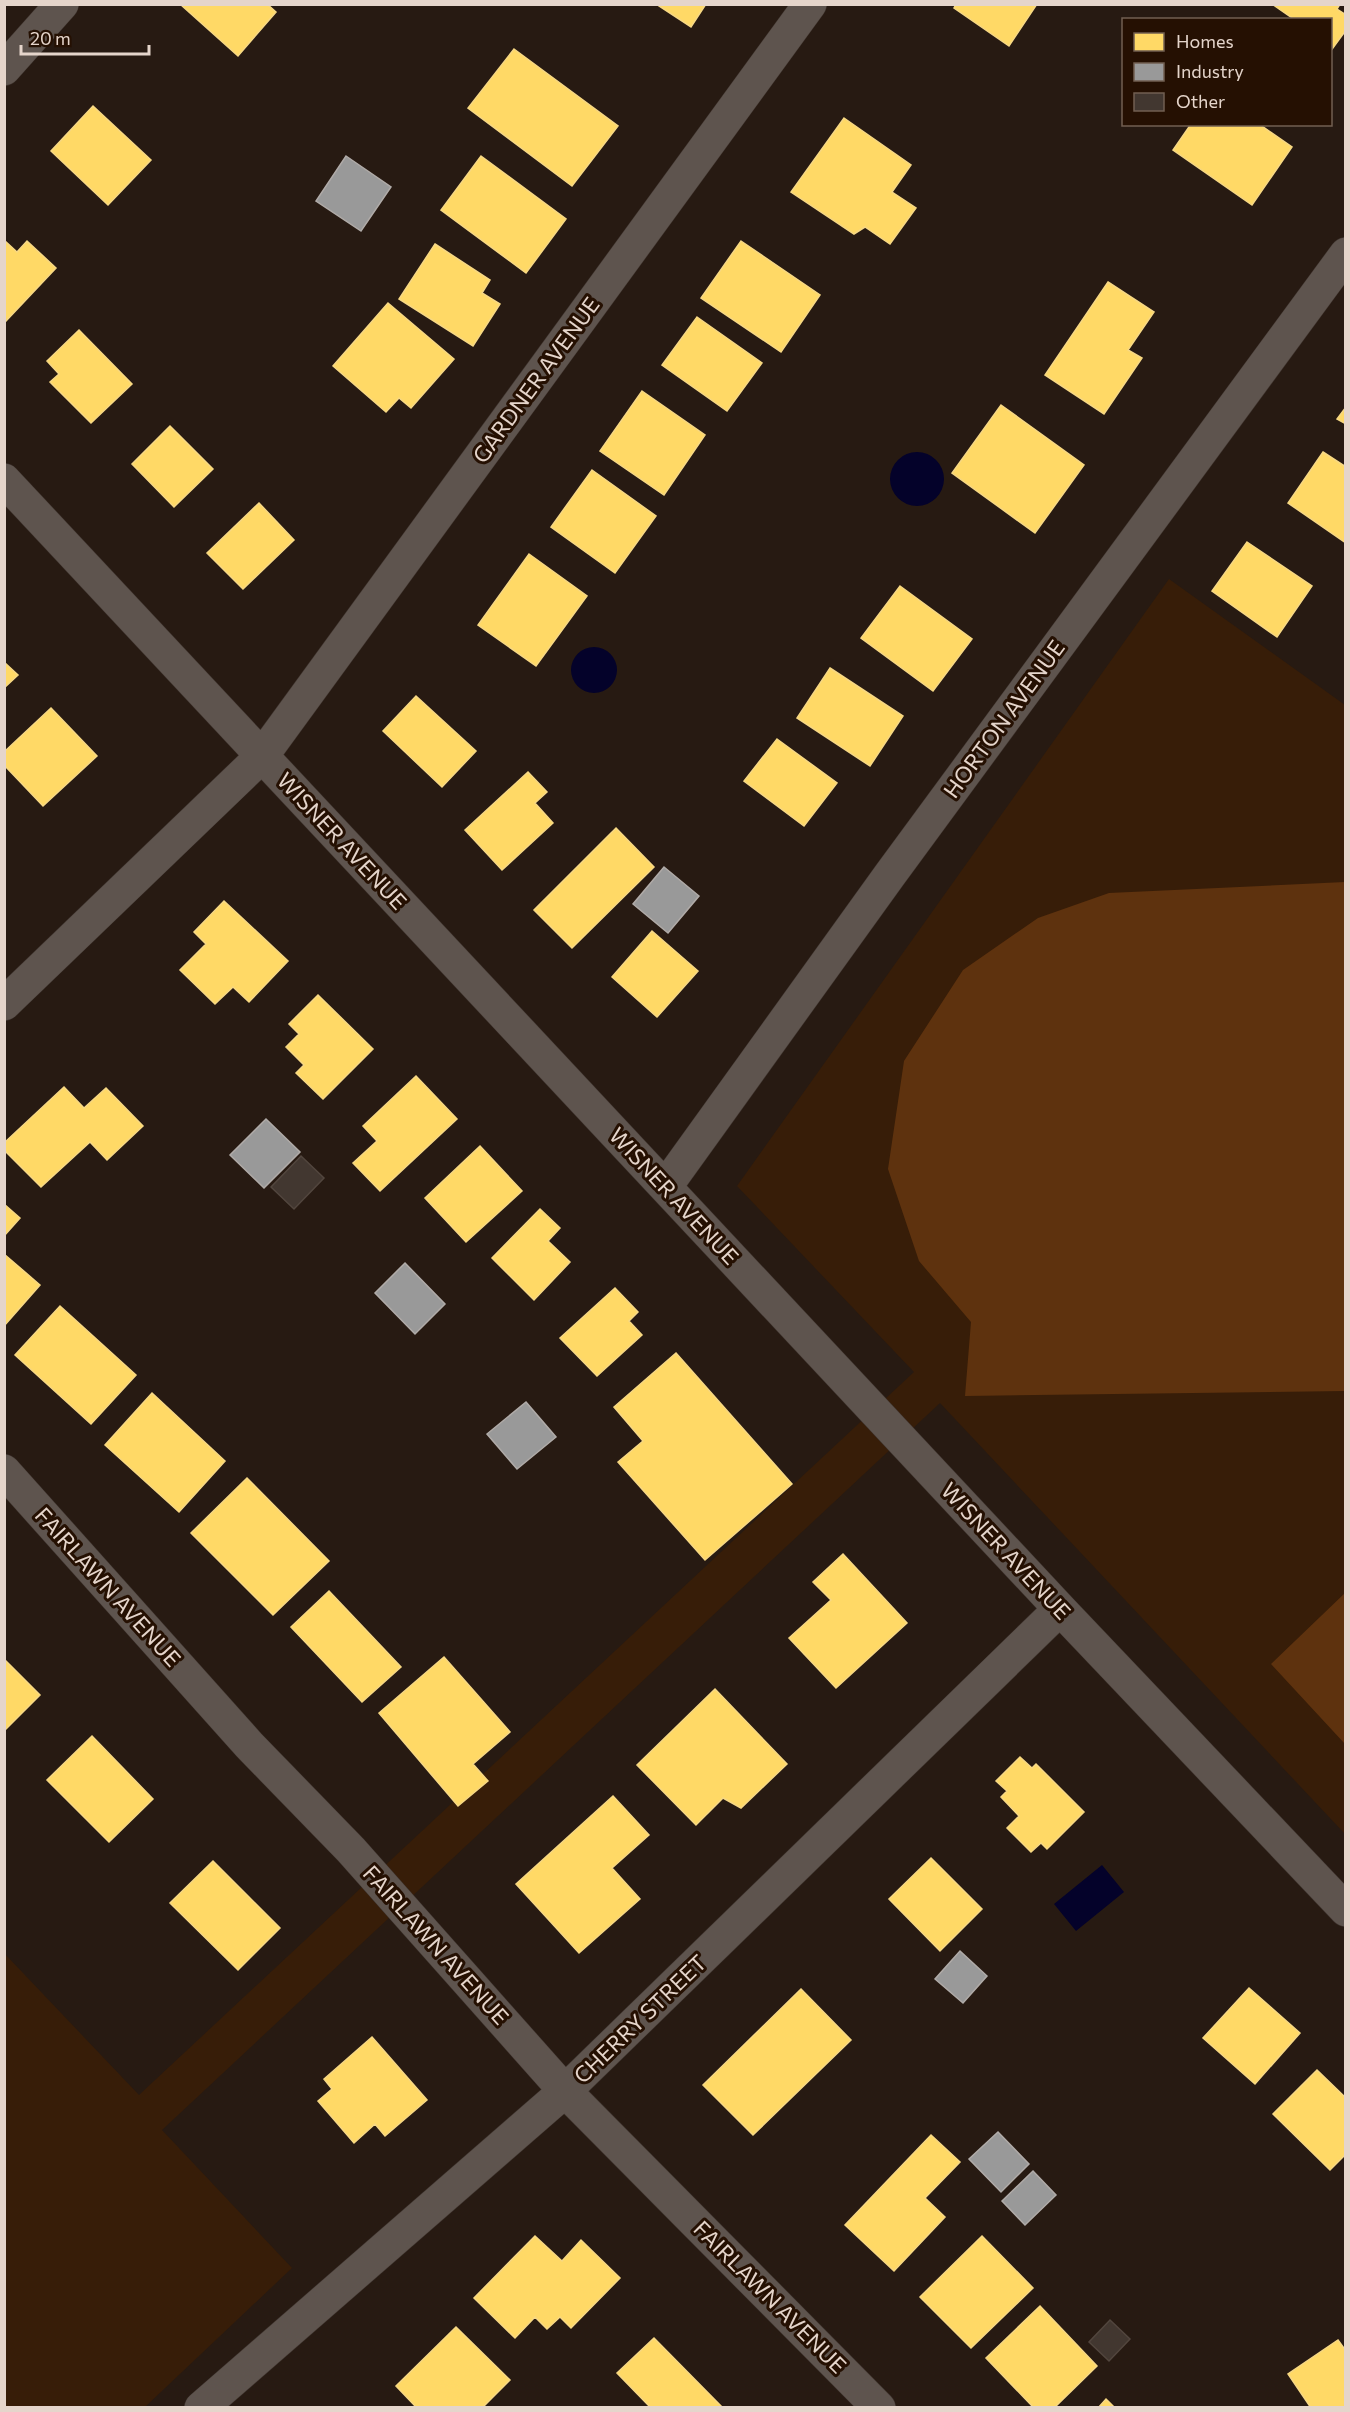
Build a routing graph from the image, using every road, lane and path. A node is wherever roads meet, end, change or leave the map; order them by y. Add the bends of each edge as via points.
1 (62, 4) edge
2 (810, 4) edge
3 (4, 69) edge
4 (1346, 254) edge
5 (4, 480) edge
6 (262, 756) junction
7 (4, 1004) edge
8 (666, 1186) junction
9 (4, 1471) edge
10 (1060, 1609) junction
11 (1346, 1910) edge
12 (566, 2091) junction
13 (201, 2408) edge
14 (879, 2408) edge

1 - 3 street
2 - 6 street, GARDNER AVENUE
4 - 8 street, HORTON AVENUE
5 - 6 street, WISNER AVENUE
6 - 7 street, GARDNER AVENUE
6 - 8 street, WISNER AVENUE
8 - 10 street, WISNER AVENUE
9 - 12 street, FAIRLAWN AVENUE
10 - 11 street, WISNER AVENUE
10 - 12 street, CHERRY STREET
12 - 13 street, CHERRY STREET
12 - 14 street, FAIRLAWN AVENUE

